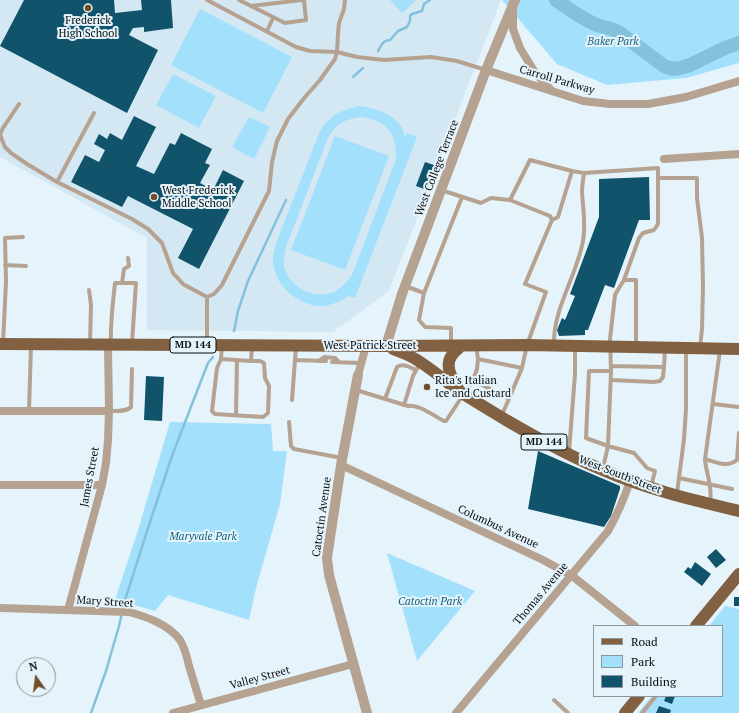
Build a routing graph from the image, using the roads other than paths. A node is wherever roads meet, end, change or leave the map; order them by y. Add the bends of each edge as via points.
1 (239, 0) edge
2 (303, 0) edge
3 (346, 0) edge
4 (210, 1) edge
5 (514, 2) edge
6 (250, 6) junction
7 (273, 18) junction
8 (267, 31) junction
9 (337, 52) junction
10 (486, 70) junction
11 (739, 81) edge
12 (553, 91) junction
13 (19, 104) dead end
14 (94, 113) dead end
15 (739, 154) edge
16 (664, 159) dead end
17 (572, 171) junction
18 (584, 174) junction
19 (658, 178) junction
20 (57, 182) junction
21 (441, 190) junction
22 (462, 197) junction
23 (510, 200) junction
24 (552, 220) junction
25 (2, 238) edge
26 (23, 238) dead end
27 (128, 258) dead end
28 (5, 265) junction
29 (26, 266) dead end
30 (624, 280) junction
31 (122, 283) junction
32 (405, 286) junction
33 (89, 290) dead end
34 (424, 293) junction
35 (207, 297) junction
36 (1, 344) edge
37 (31, 344) junction
38 (90, 345) junction
39 (110, 345) junction
40 (132, 345) junction
41 (207, 345) junction
42 (527, 345) junction
43 (222, 346) junction
44 (252, 346) junction
45 (296, 346) junction
46 (366, 346) junction
47 (386, 346) junction
48 (456, 346) junction
49 (476, 346) junction
50 (554, 346) junction
51 (576, 346) junction
52 (610, 347) junction
53 (636, 347) junction
54 (665, 348) junction
55 (686, 348) junction
56 (700, 348) junction
57 (720, 349) junction
58 (739, 349) edge
59 (221, 359) junction
60 (478, 359) junction
61 (237, 360) junction
62 (295, 360) junction
63 (251, 361) junction
64 (318, 361) junction
65 (326, 361) dead end
66 (332, 362) dead end
67 (340, 362) junction
68 (362, 363) junction
69 (418, 366) junction
70 (664, 367) junction
71 (522, 368) junction
72 (132, 369) dead end
73 (611, 369) junction
74 (358, 375) joint
75 (473, 380) junction
76 (611, 380) junction
77 (355, 390) junction
78 (462, 392) junction
79 (385, 399) junction
80 (509, 399) junction
81 (292, 400) dead end
82 (713, 404) junction
83 (404, 405) junction
84 (739, 407) edge
85 (0, 411) edge
86 (29, 411) junction
87 (109, 411) junction
88 (236, 415) junction
89 (501, 417) junction
90 (290, 422) dead end
91 (739, 433) edge
92 (608, 446) junction
93 (569, 455) junction
94 (705, 459) junction
95 (342, 462) junction
96 (603, 470) junction
97 (678, 478) junction
98 (630, 481) junction
99 (710, 484) junction
100 (0, 485) edge
101 (102, 485) junction
102 (651, 487) junction
103 (732, 489) dead end
104 (676, 496) junction
105 (710, 504) junction
106 (739, 511) edge
107 (739, 574) edge
108 (571, 575) junction
109 (0, 608) edge
110 (68, 610) junction
111 (634, 625) edge
112 (697, 625) edge
113 (353, 664) junction
114 (638, 697) edge
115 (655, 697) edge
116 (554, 700) dead end
117 (201, 705) junction
118 (173, 713) edge
119 (367, 713) edge
120 (456, 713) edge
121 (568, 713) edge
122 (625, 713) edge
123 (642, 713) edge

1 - 6 lane
2 - 6 lane
2 - 7 lane via 306,20 285,23
3 - 9 lane via 339,23
4 - 8 lane
5 - 10 street, West College Terrace
5 - 12 street via 513,29 520,48 536,74
6 - 7 lane
7 - 8 lane
8 - 9 lane via 310,51
9 - 10 lane via 384,60 431,57 457,61
9 - 35 lane via 320,80 288,120 277,141 269,191 222,285 214,294
10 - 12 street, Carroll Parkway
10 - 21 street, West College Terrace
11 - 12 street, Carroll Parkway via 686,98 648,104 583,101
13 - 20 lane via 0,134 5,147
14 - 20 lane
15 - 16 street
17 - 18 lane
17 - 23 lane via 530,160
17 - 24 lane via 558,217
18 - 19 lane via 658,168
18 - 50 lane via 584,240 561,305 554,330
19 - 30 lane via 658,224 654,230 643,233 639,238
19 - 56 lane via 697,178 702,238
20 - 35 lane via 148,229 162,243 173,273 183,284
21 - 22 lane
21 - 32 street, West College Terrace
22 - 23 lane via 481,203 491,198
22 - 34 lane
23 - 24 lane via 550,216
24 - 42 lane via 525,284 546,292
25 - 26 lane
25 - 28 lane
27 - 31 lane via 129,266 124,269
28 - 29 lane
28 - 36 lane
30 - 52 lane via 615,295
30 - 53 lane via 636,280
31 - 39 lane via 115,283
31 - 40 lane via 136,283
32 - 34 lane
32 - 47 street, West College Terrace
33 - 38 lane
34 - 48 lane via 419,320 424,327 451,328
35 - 41 lane
36 - 37 main road, West Patrick Street / MD 144
37 - 38 main road, West Patrick Street / MD 144
37 - 86 lane
38 - 39 main road, West Patrick Street / MD 144
39 - 40 main road, West Patrick Street / MD 144
39 - 87 street, James Street
40 - 41 main road, West Patrick Street / MD 144
41 - 43 main road, West Patrick Street / MD 144
42 - 49 main road, West Patrick Street / MD 144
42 - 50 main road, West Patrick Street / MD 144
42 - 71 lane
43 - 44 main road, West Patrick Street / MD 144
43 - 59 lane
44 - 45 main road, West Patrick Street / MD 144
44 - 63 lane
45 - 46 main road, West Patrick Street / MD 144
45 - 62 lane
46 - 47 main road, West Patrick Street / MD 144
46 - 68 street, Catoctin Avenue
47 - 48 main road, West Patrick Street / MD 144
47 - 69 main road, West South Street / MD 144 via 410,356
48 - 49 main road, West Patrick Street / MD 144
48 - 78 main road via 448,367 450,376
49 - 60 lane
50 - 51 main road, West Patrick Street / MD 144
51 - 52 main road, West Patrick Street / MD 144
51 - 93 lane
52 - 53 main road, West Patrick Street / MD 144
52 - 73 lane
53 - 54 main road, West Patrick Street / MD 144
54 - 55 main road, West Patrick Street / MD 144
54 - 70 lane
55 - 56 main road, West Patrick Street / MD 144
55 - 97 lane via 686,409
56 - 57 main road, West Patrick Street / MD 144
57 - 58 main road, West Patrick Street / MD 144
57 - 82 lane
59 - 61 lane
59 - 88 lane via 217,368 212,411 215,414
60 - 71 lane
60 - 75 lane
61 - 63 lane
61 - 88 lane
62 - 64 lane
62 - 81 lane
63 - 88 lane via 264,363 265,378 269,386 268,413 263,417
64 - 65 lane
64 - 67 lane via 324,357 335,358
66 - 67 lane
67 - 68 lane
68 - 74 street, Catoctin Avenue
69 - 78 main road, West South Street / MD 144
69 - 79 lane via 400,365 397,368
69 - 83 lane
70 - 73 lane
70 - 76 lane via 660,381
71 - 80 lane
72 - 87 lane via 131,407 125,411
73 - 76 lane
73 - 92 lane via 589,371 586,438
74 - 77 street, Catoctin Avenue
75 - 78 lane
75 - 80 lane
76 - 92 lane
77 - 79 lane
77 - 95 street, Catoctin Avenue
78 - 83 lane via 446,421 413,405
78 - 89 main road, West South Street / MD 144
79 - 83 lane
80 - 89 lane
82 - 84 lane
82 - 94 lane
85 - 86 street
86 - 87 street
87 - 101 street, James Street
89 - 93 main road, West South Street / MD 144
90 - 95 lane via 291,446 294,449
91 - 94 lane via 737,460 733,464
92 - 96 lane
92 - 102 lane via 634,454 647,468 655,471
93 - 96 main road, West South Street / MD 144
94 - 99 lane
95 - 108 street, Columbus Avenue
95 - 113 street, Catoctin Avenue via 328,567
96 - 98 main road, West South Street / MD 144
97 - 99 lane
97 - 104 lane
98 - 102 main road, West South Street / MD 144
98 - 108 street, Thomas Avenue via 612,525
99 - 103 lane
99 - 105 lane
100 - 101 street
101 - 110 street, James Street
102 - 104 main road, West South Street / MD 144
104 - 105 main road, West South Street / MD 144
105 - 106 main road, West South Street / MD 144
107 - 112 main road
108 - 111 street, Columbus Avenue
108 - 120 street, Thomas Avenue
109 - 110 street, Mary Street
110 - 117 street, Mary Street via 129,612 169,629 184,647
113 - 117 street, Valley Street
113 - 119 street, Catoctin Avenue
114 - 122 main road
115 - 123 lane
116 - 121 lane
117 - 118 street, Valley Street

